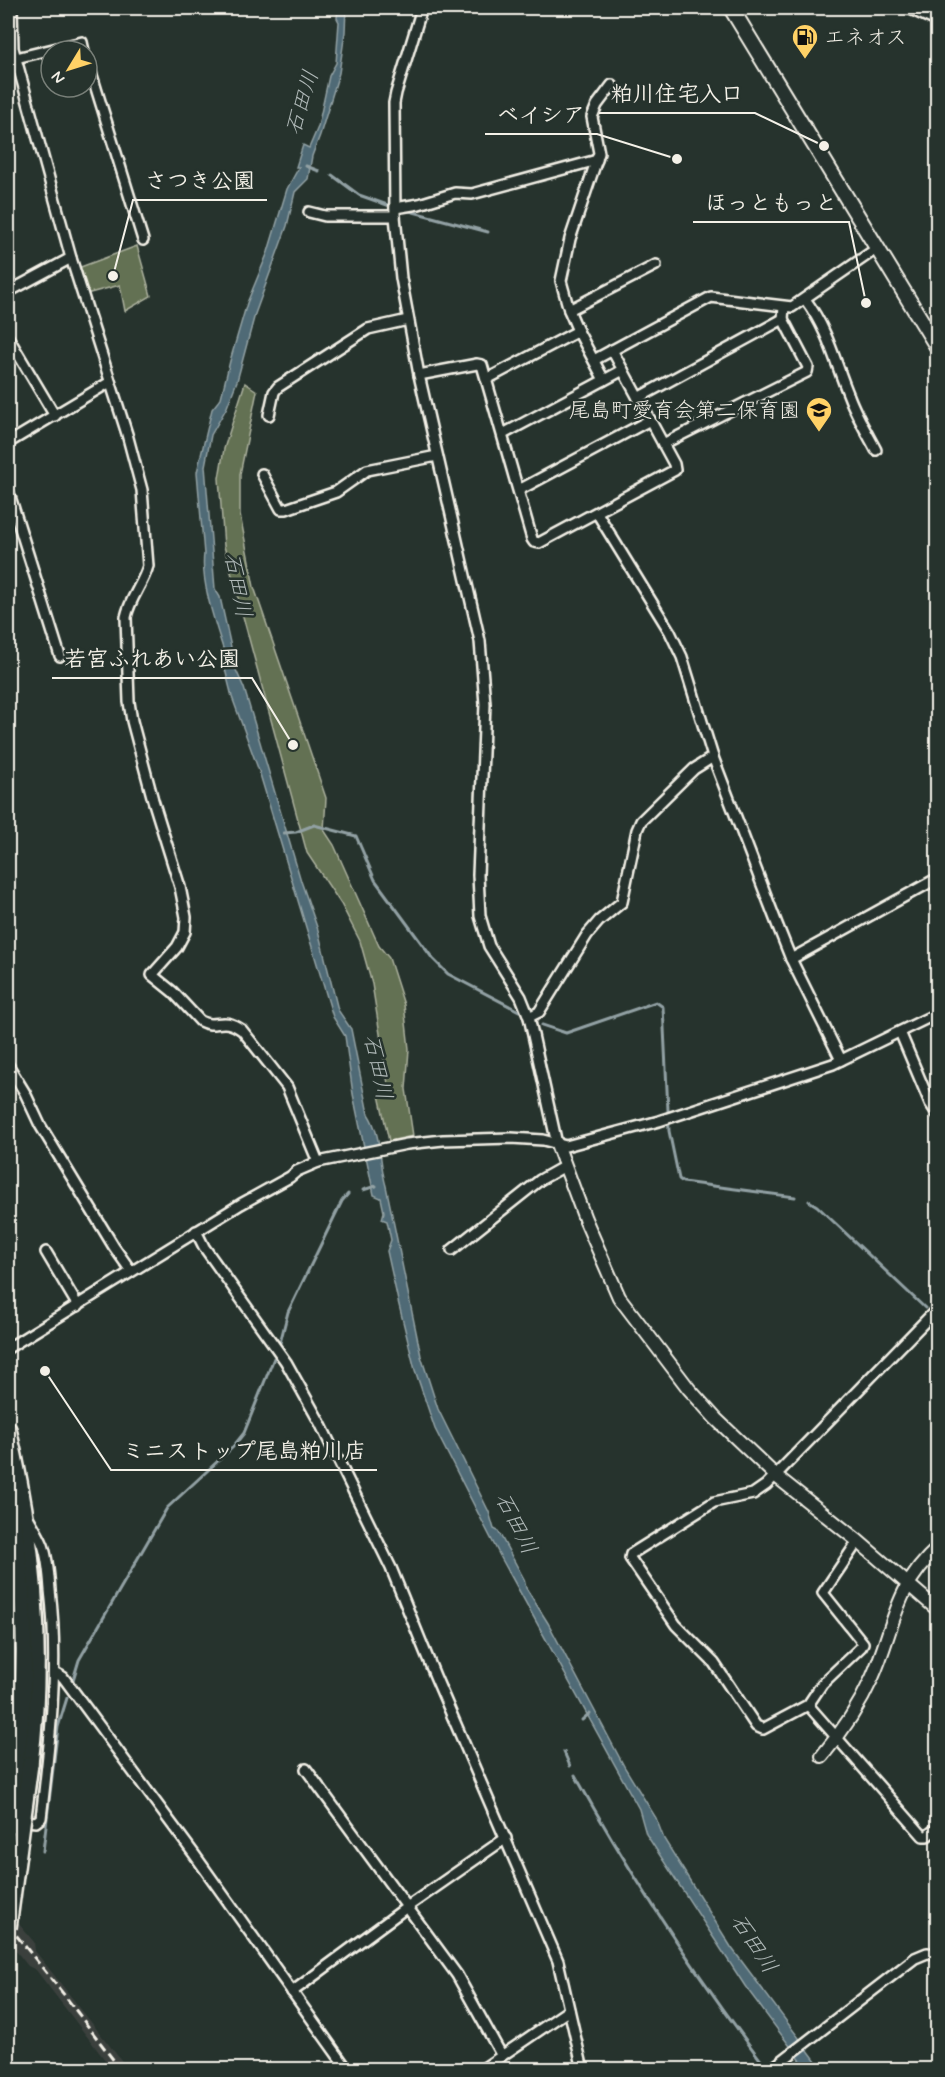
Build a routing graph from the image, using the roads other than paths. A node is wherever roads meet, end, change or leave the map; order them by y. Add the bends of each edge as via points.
1 (12, 8) edge
2 (422, 8) edge
3 (731, 8) edge
4 (908, 8) edge
5 (938, 22) edge
6 (10, 48) edge
7 (39, 52) edge
8 (16, 58) junction
9 (612, 85) dead end
10 (99, 98) edge
11 (597, 160) junction
12 (309, 212) dead end
13 (395, 212) junction
14 (142, 240) dead end
15 (876, 249) junction
16 (72, 258) junction
17 (656, 265) dead end
18 (8, 292) edge
19 (806, 299) junction
20 (784, 307) junction
21 (570, 310) junction
22 (783, 319) junction
23 (408, 320) junction
24 (578, 331) junction
25 (8, 337) edge
26 (937, 345) edge
27 (612, 350) junction
28 (594, 360) junction
29 (623, 370) junction
30 (419, 375) junction
31 (487, 379) junction
32 (604, 380) junction
33 (110, 382) junction
34 (638, 398) junction
35 (269, 415) dead end
36 (55, 416) junction
37 (650, 420) junction
38 (503, 434) junction
39 (8, 443) edge
40 (663, 444) junction
41 (876, 450) dead end
42 (437, 456) junction
43 (262, 474) dead end
44 (8, 490) edge
45 (519, 490) junction
46 (597, 513) junction
47 (60, 656) dead end
48 (713, 757) junction
49 (938, 878) edge
50 (791, 959) junction
51 (938, 1013) edge
52 (530, 1017) junction
53 (900, 1032) junction
54 (841, 1060) junction
55 (8, 1065) edge
56 (938, 1115) edge
57 (557, 1144) junction
58 (318, 1162) junction
59 (565, 1166) junction
60 (196, 1231) junction
61 (452, 1250) dead end
62 (46, 1252) dead end
63 (131, 1271) junction
64 (78, 1306) junction
65 (938, 1308) edge
66 (8, 1348) edge
67 (8, 1429) edge
68 (776, 1476) junction
69 (12, 1504) edge
70 (858, 1541) junction
71 (938, 1548) edge
72 (908, 1583) junction
73 (938, 1610) edge
74 (8, 1616) edge
75 (54, 1672) junction
76 (8, 1688) edge
77 (807, 1705) junction
78 (837, 1738) junction
79 (822, 1756) dead end
80 (23, 1763) junction
81 (306, 1769) dead end
82 (8, 1820) edge
83 (8, 1827) edge
84 (938, 1827) edge
85 (506, 1838) junction
86 (407, 1907) junction
87 (8, 1928) edge
88 (938, 1954) edge
89 (292, 1992) junction
90 (569, 2010) junction
91 (502, 2056) junction
92 (348, 2070) edge
93 (481, 2070) edge
94 (583, 2070) edge
95 (770, 2070) edge

1 - 6 street
2 - 13 street via 396,93
3 - 15 main road
4 - 5 street
6 - 8 street
7 - 8 street
8 - 16 street
9 - 11 street via 592,117
10 - 14 street
11 - 13 street via 472,194 450,194
11 - 21 street via 570,239 561,281
12 - 13 street via 325,216
13 - 23 street
15 - 19 street
15 - 26 main road
16 - 18 street
16 - 33 street
17 - 21 street
19 - 20 street
19 - 41 street via 830,341 849,397
20 - 22 street
20 - 27 street via 711,297
21 - 24 street
22 - 34 street
22 - 40 street via 807,372
23 - 30 street
23 - 35 street via 368,329 278,387
24 - 28 street
24 - 31 street
25 - 36 street
27 - 28 street
27 - 29 street
28 - 32 street
29 - 32 street
29 - 34 street
30 - 31 street via 477,364 484,367
30 - 42 street
31 - 38 street
32 - 38 street
33 - 36 street
33 - 58 street via 142,490 146,530 148,566 128,604 126,617 129,702 186,917 185,933 177,947 152,975 200,1021 225,1022 242,1030 287,1087
34 - 37 street
36 - 39 street
37 - 40 street
37 - 45 street
38 - 45 street
40 - 46 street via 675,470
42 - 43 street via 367,470 336,492 286,509 281,509
42 - 52 street via 482,653 485,704 480,916 489,946
44 - 47 street
45 - 46 street via 536,543
46 - 48 street via 682,657
48 - 50 street
48 - 52 street via 694,769 641,820 622,902 594,927 539,1012
49 - 50 street
50 - 54 street
51 - 53 street
52 - 57 street
53 - 54 street
53 - 56 street
54 - 57 street via 669,1118 566,1146
55 - 63 street via 40,1125
57 - 58 street via 511,1138 432,1141
57 - 59 street
58 - 60 street
59 - 61 street via 540,1180
59 - 68 street via 607,1271 630,1314 704,1407
60 - 63 street
60 - 85 street via 286,1362 320,1423 391,1568
62 - 64 street
63 - 64 street
64 - 66 street
65 - 68 street
67 - 69 highway
68 - 70 street
68 - 77 street via 753,1494 708,1505 630,1558 676,1625 714,1663 756,1725 763,1729
69 - 75 street via 43,1546 47,1561
69 - 80 highway via 31,1559 37,1662 37,1691
70 - 72 street
70 - 77 street via 823,1593 862,1643 861,1647 822,1684
71 - 72 street
72 - 73 street
72 - 78 street via 872,1677
74 - 76 street
75 - 82 street via 41,1818 36,1822
75 - 89 street via 63,1677
77 - 78 street
78 - 79 street
78 - 84 street via 923,1836
80 - 83 highway, bridge
80 - 87 highway, bridge
81 - 86 street
85 - 86 street
85 - 90 street via 558,1961
86 - 89 street
86 - 91 street via 457,1976
88 - 95 street via 915,1958
89 - 92 street
90 - 91 street
90 - 94 street
91 - 93 street

